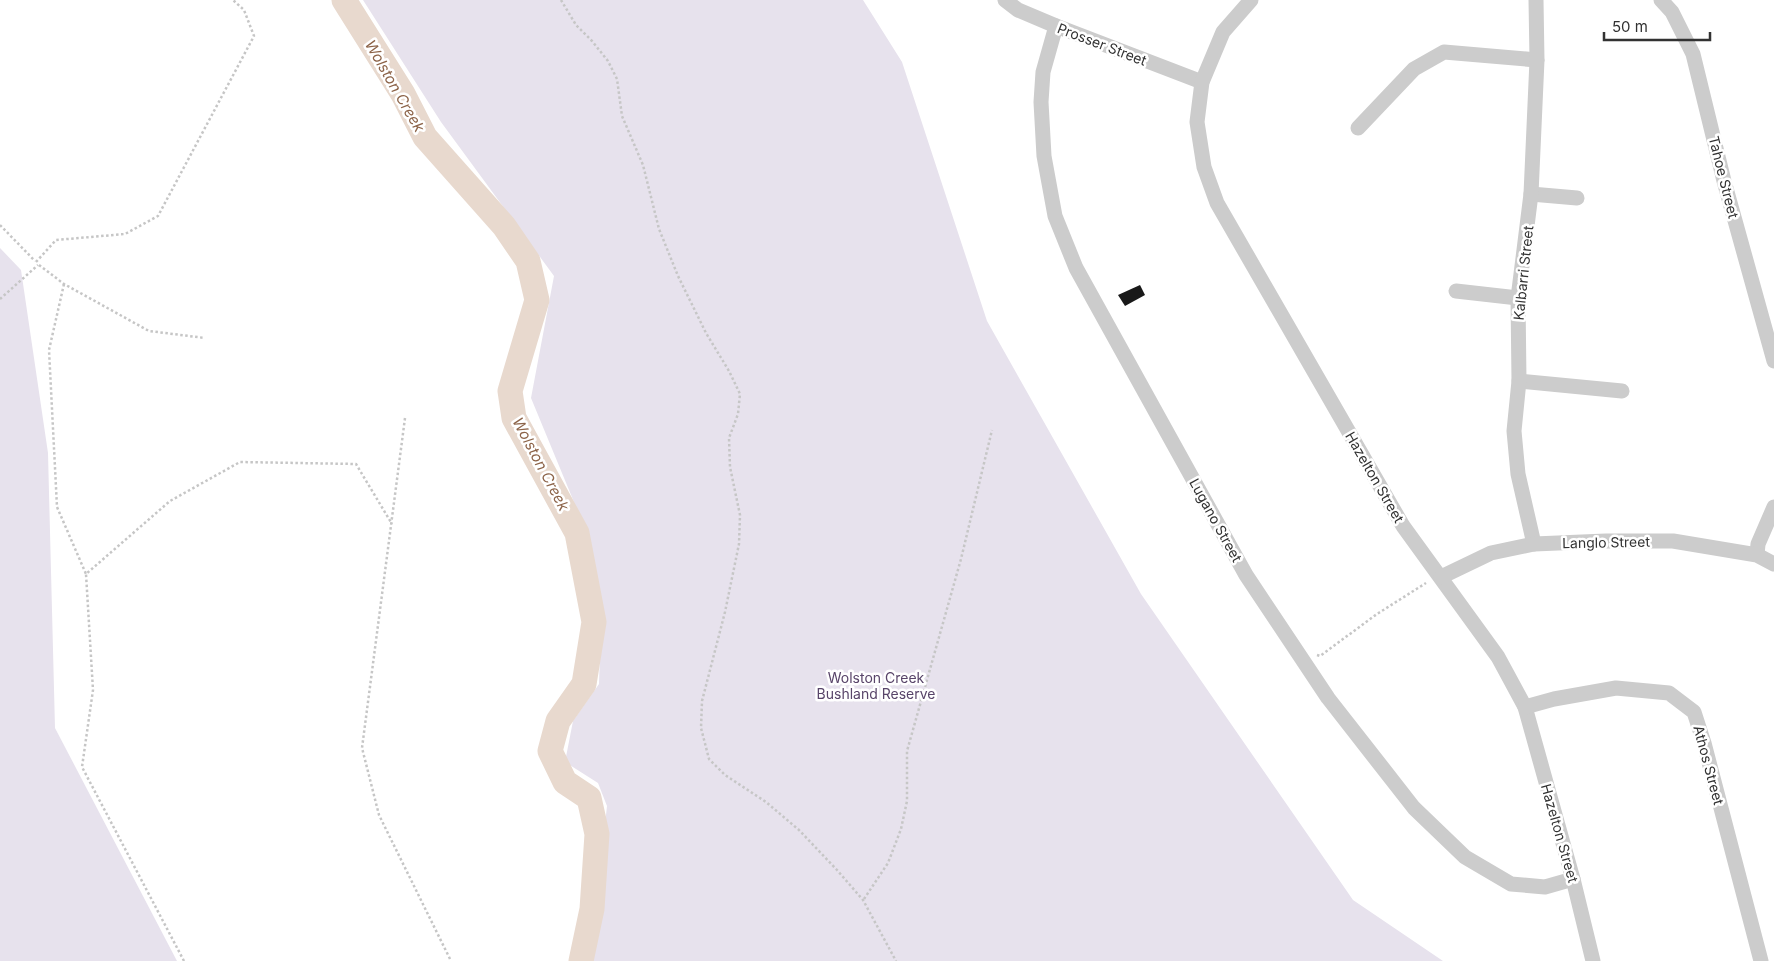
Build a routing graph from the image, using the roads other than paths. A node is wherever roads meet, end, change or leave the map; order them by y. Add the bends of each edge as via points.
1 (1005, 0) edge
2 (1251, 0) edge
3 (1536, 0) edge
4 (1661, 0) edge
5 (1056, 26) junction
6 (1537, 60) junction
7 (1202, 82) junction
8 (1358, 128) dead end
9 (1531, 194) junction
10 (1577, 198) dead end
11 (1456, 291) dead end
12 (1518, 298) junction
13 (1774, 361) edge
14 (1520, 381) junction
15 (1622, 391) dead end
16 (1774, 507) edge
17 (1534, 544) junction
18 (1757, 556) junction
19 (1774, 564) edge
20 (1441, 577) junction
21 (1524, 708) junction
22 (1573, 878) junction
23 (1593, 961) edge
24 (1761, 961) edge

1 - 5 street, Prosser Street via 1018,10
2 - 7 street, Hazelton Street via 1223,32
3 - 6 street, Kalbarri Street
4 - 13 street, Tahoe Street via 1672,12 1693,54 1724,182
5 - 7 street, Prosser Street
5 - 22 street, Lugano Street via 1043,72 1041,102 1044,156 1055,216 1076,268 1246,576 1328,698 1414,808 1466,857 1511,884 1545,887
6 - 8 street via 1444,52 1414,70
6 - 9 street, Kalbarri Street
7 - 20 street, Hazelton Street via 1197,122 1204,166 1217,203 1403,526
9 - 10 street
9 - 12 street, Kalbarri Street
11 - 12 street
12 - 14 street, Kalbarri Street
14 - 15 street
14 - 17 street, Kalbarri Street via 1514,430 1518,474
16 - 18 street via 1758,544
17 - 18 street, Langlo Street via 1673,541
17 - 20 street, Langlo Street via 1490,553
18 - 19 street, Langlo Street
20 - 21 street, Hazelton Street via 1498,658
21 - 22 street, Hazelton Street
21 - 24 street, Athos Street via 1616,688 1669,693 1694,712
22 - 23 street, Hazelton Street

